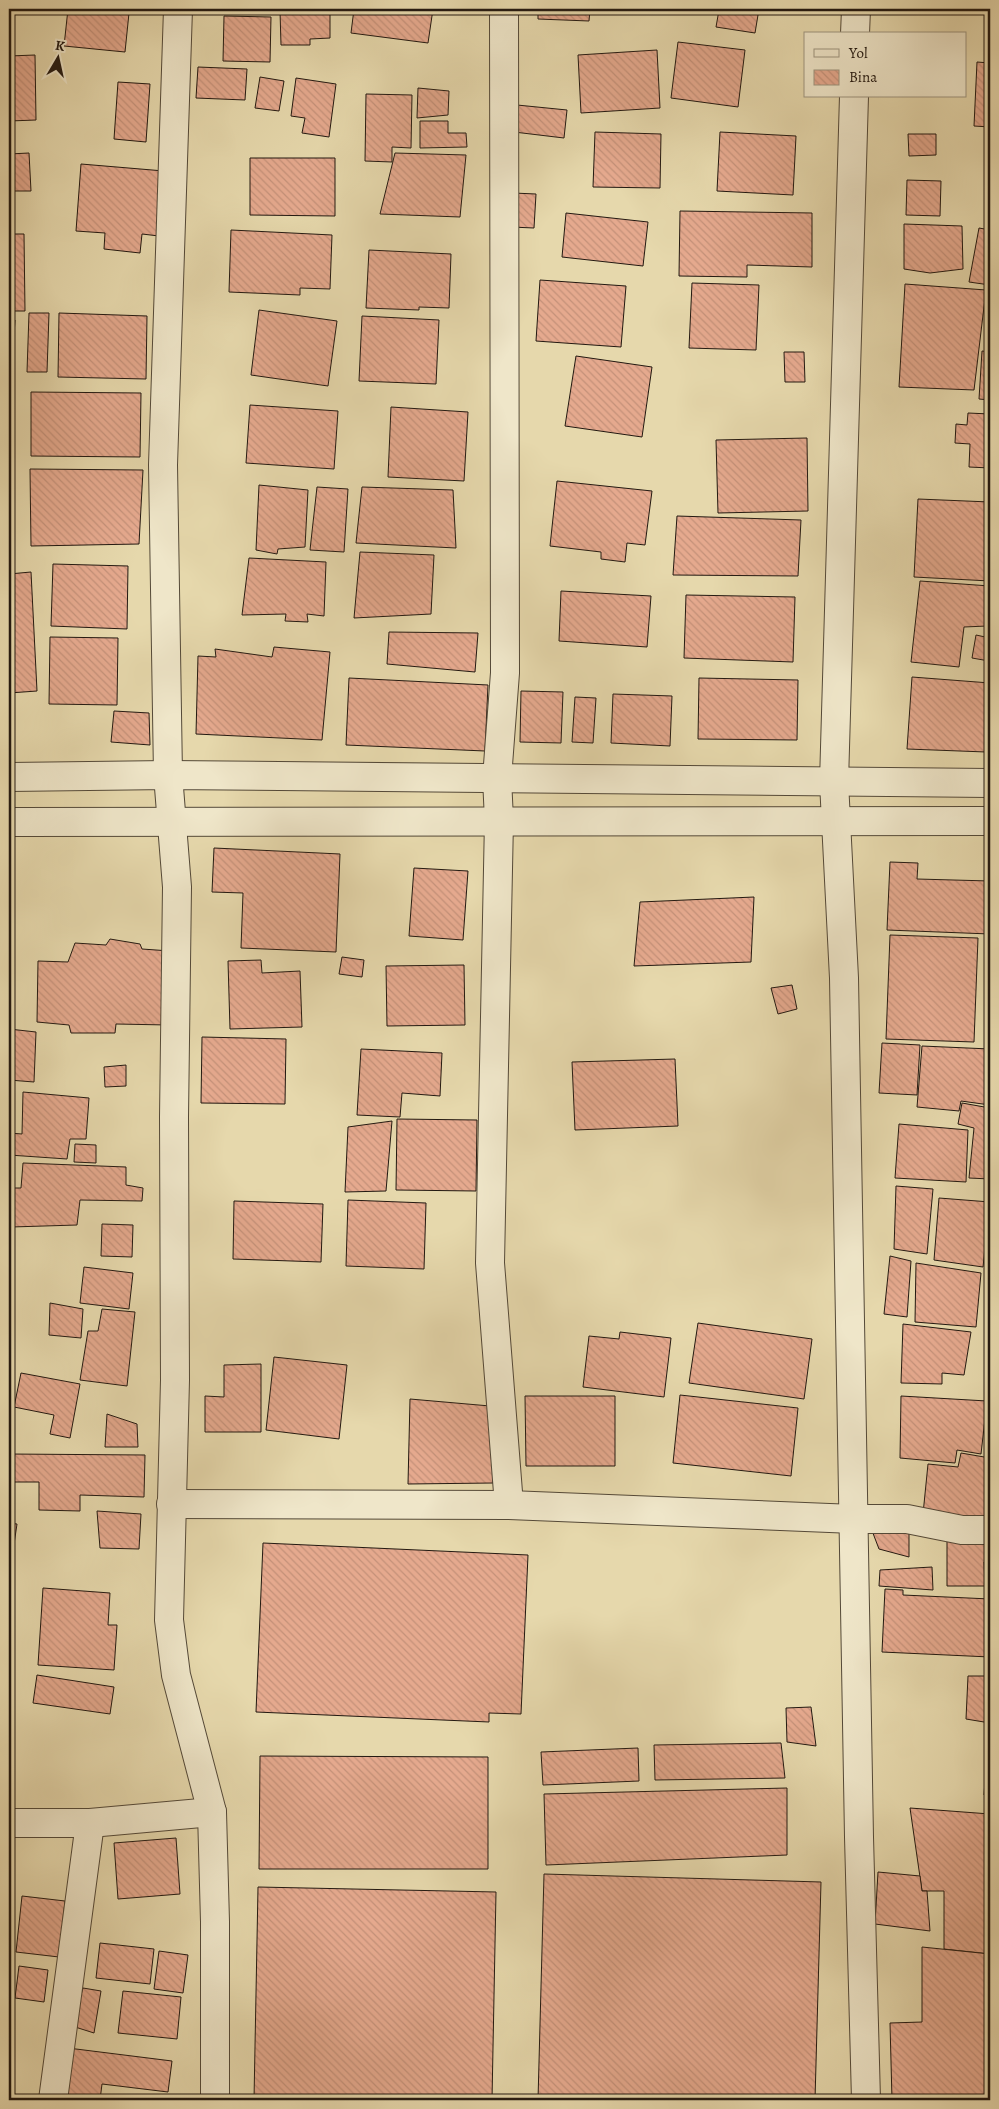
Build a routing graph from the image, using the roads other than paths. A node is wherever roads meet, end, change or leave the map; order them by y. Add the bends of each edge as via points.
1 (178, 9) edge
2 (504, 9) edge
3 (856, 9) edge
4 (855, 32) edge
5 (854, 98) edge
6 (168, 775) junction
7 (9, 777) edge
8 (497, 778) junction
9 (834, 782) junction
10 (990, 783) edge
11 (499, 820) junction
12 (990, 820) edge
13 (836, 821) junction
14 (9, 822) edge
15 (172, 822) junction
16 (171, 1504) junction
17 (508, 1505) junction
18 (854, 1519) junction
19 (990, 1530) edge
20 (212, 1812) junction
21 (90, 1822) junction
22 (9, 1823) edge
23 (53, 2100) edge
24 (214, 2100) edge
25 (866, 2100) edge

1 - 6 street via 164,464
2 - 8 street via 505,673
3 - 4 street
5 - 9 street
6 - 7 street
6 - 8 street
6 - 15 street
8 - 9 street
8 - 11 street
9 - 10 street
9 - 13 street
11 - 13 street
11 - 15 street
11 - 17 street via 490,1263
12 - 13 street
13 - 18 street via 844,978
14 - 15 street
15 - 16 street via 177,886 175,1380
16 - 17 street
16 - 20 street via 168,1620 176,1675
17 - 18 street
18 - 19 street via 908,1519 962,1530
18 - 25 street
20 - 21 street
20 - 24 street
21 - 22 street
21 - 23 street

